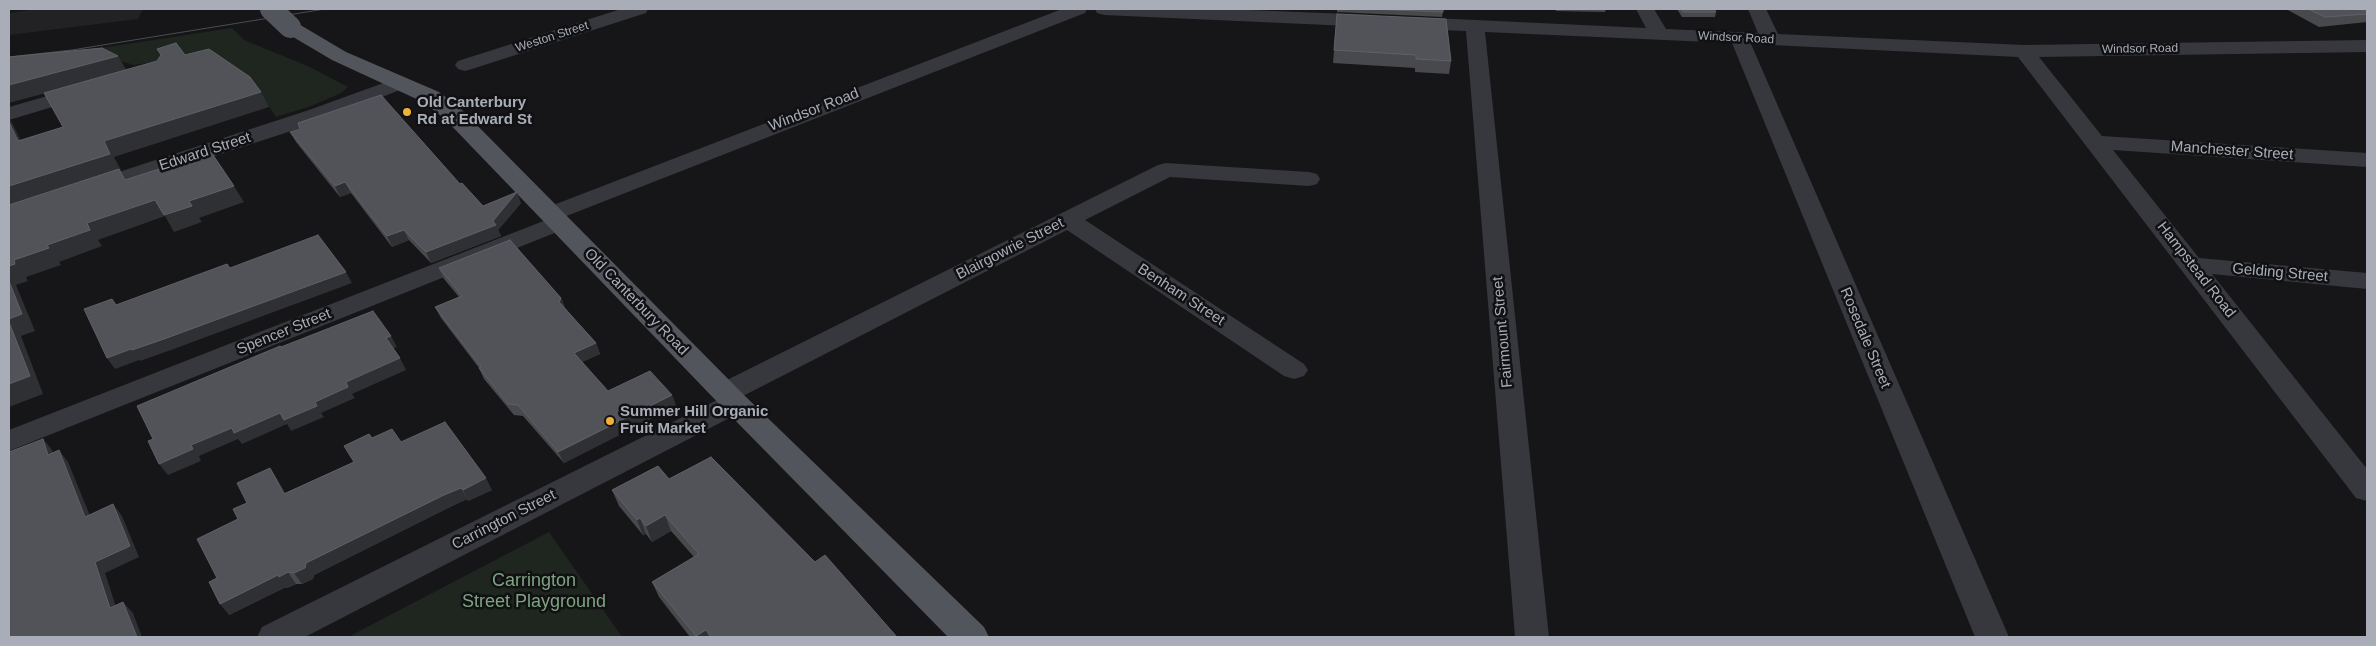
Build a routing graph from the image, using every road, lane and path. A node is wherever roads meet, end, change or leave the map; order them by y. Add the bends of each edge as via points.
1 (271, 9) edge
2 (639, 9) edge
3 (1078, 9) edge
4 (1104, 9) edge
5 (1645, 9) edge
6 (1757, 9) edge
7 (1474, 26) junction
8 (1660, 35) junction
9 (1739, 38) junction
10 (1771, 40) junction
11 (2367, 46) edge
12 (2024, 51) junction
13 (465, 65) dead end
14 (400, 83) junction
15 (102, 86) edge
16 (9, 114) edge
17 (2096, 142) junction
18 (2367, 160) edge
19 (1309, 179) dead end
20 (65, 197) edge
21 (555, 218) junction
22 (1068, 220) junction
23 (2192, 265) junction
24 (2367, 281) edge
25 (1294, 370) dead end
26 (730, 398) junction
27 (9, 441) edge
28 (2367, 490) edge
29 (274, 637) edge
30 (971, 637) edge
31 (1532, 637) edge
32 (1992, 637) edge

1 - 14 main road, Old Canterbury Road, bridge via 316,45
2 - 13 street, Weston Street
3 - 21 street, Windsor Road
4 - 7 street, Windsor Road
5 - 8 street
6 - 10 street
7 - 8 street, Windsor Road
7 - 31 street, Fairmount Street
8 - 9 street, Windsor Road
9 - 10 street, Windsor Road
9 - 32 street, Rosedale Street
10 - 12 street, Windsor Road
11 - 12 street, Windsor Road
12 - 17 street, Hampstead Road
14 - 20 street, Edward Street via 317,116
14 - 21 main road, Old Canterbury Road via 431,98 453,114
15 - 16 street
17 - 18 street, Manchester Street
17 - 23 street, Hampstead Road
19 - 22 street, Blairgowrie Street via 1166,170
21 - 26 main road, Old Canterbury Road
21 - 27 street, Spencer Street
22 - 25 street, Benham Street
22 - 26 street, Blairgowrie Street
23 - 24 street, Gelding Street
23 - 28 street, Hampstead Road
26 - 29 street, Carrington Street
26 - 30 main road, Old Canterbury Road

